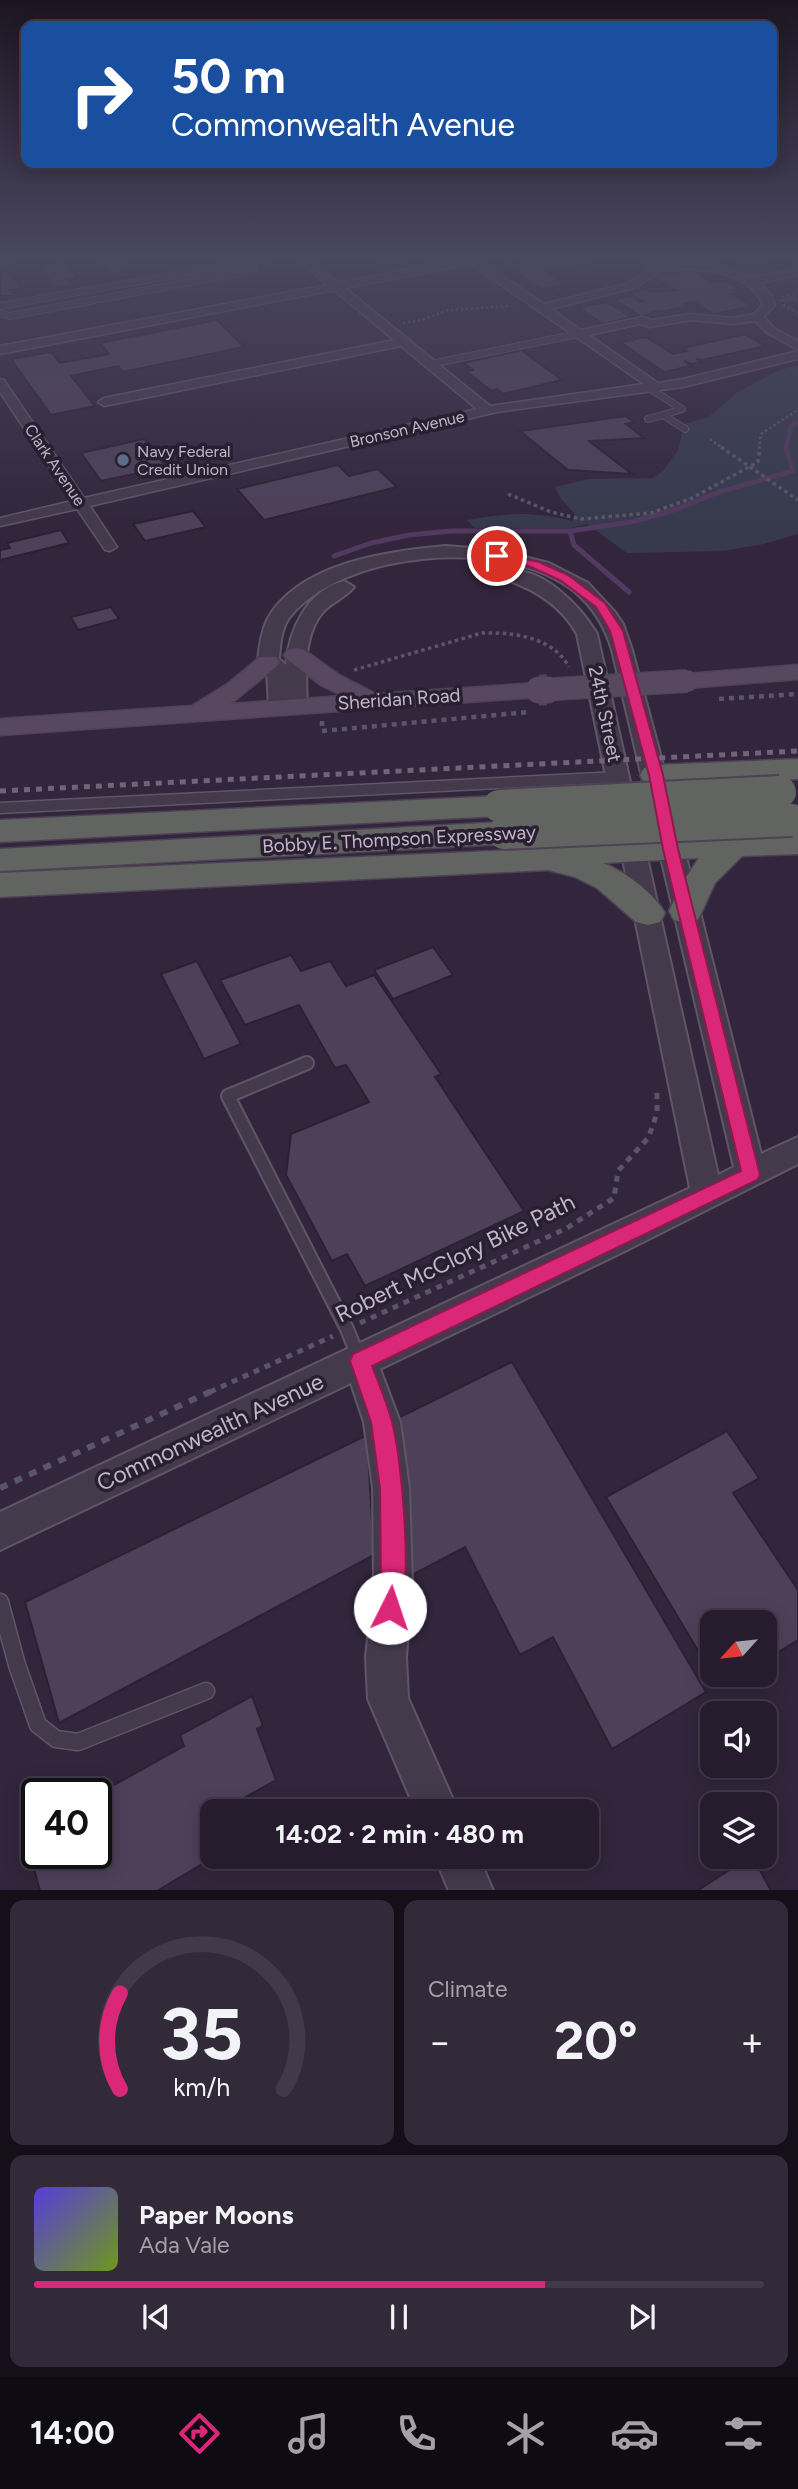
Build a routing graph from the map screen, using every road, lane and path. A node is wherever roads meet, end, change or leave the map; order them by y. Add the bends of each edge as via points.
1 (25, 345) edge
2 (387, 345) edge
3 (407, 345) edge
4 (523, 345) edge
5 (594, 345) edge
6 (0, 350) edge
7 (798, 355) edge
8 (431, 364) junction
9 (0, 383) edge
10 (653, 387) junction
11 (104, 402) dead end
12 (487, 410) junction
13 (798, 410) edge
14 (663, 415) junction
15 (648, 419) dead end
16 (685, 429) dead end
17 (710, 439) dead end
18 (508, 494) dead end
19 (798, 500) edge
20 (80, 503) junction
21 (0, 522) edge
22 (110, 547) dead end
23 (296, 655) junction
24 (268, 662) junction
25 (798, 672) edge
26 (798, 694) edge
27 (706, 700) dead end
28 (372, 701) junction
29 (535, 701) junction
30 (288, 707) junction
31 (197, 714) junction
32 (0, 727) edge
33 (322, 732) dead end
34 (656, 775) junction
35 (618, 776) junction
36 (794, 806) edge
37 (0, 808) edge
38 (502, 819) junction
39 (0, 831) edge
40 (733, 847) junction
41 (671, 849) junction
42 (635, 850) junction
43 (0, 860) edge
44 (539, 860) junction
45 (0, 885) edge
46 (686, 911) junction
47 (648, 913) junction
48 (307, 1063) dead end
49 (657, 1083) dead end
50 (798, 1150) edge
51 (751, 1175) junction
52 (707, 1195) junction
53 (354, 1345) junction
54 (0, 1488) edge
55 (0, 1531) edge
56 (0, 1602) edge
57 (206, 1691) dead end
58 (432, 1799) edge
59 (462, 1869) edge
60 (471, 1890) edge

1 - 6 street
2 - 11 street
3 - 8 street, Bronson Avenue
4 - 8 lane
5 - 10 street
7 - 10 street
8 - 12 street, Bronson Avenue
9 - 20 street, Clark Avenue
10 - 12 street
10 - 14 lane via 682,409
12 - 20 street, Bronson Avenue
13 - 18 path via 761,434 758,462 692,498 651,513 581,519
14 - 15 lane
14 - 16 lane
17 - 19 path, bridge
20 - 21 street, Bronson Avenue
20 - 22 street, Clark Avenue
23 - 28 main road via 330,680
23 - 30 street, 24th Street
23 - 35 street, 24th Street via 298,638 316,606 376,574 453,565 530,581 559,597 587,634
24 - 30 street via 277,667
24 - 31 main road
24 - 34 street, 24th Street via 279,617 319,582 348,567 421,552 497,556 535,565 564,577 608,615
25 - 29 main road, Sheridan Road, bridge
26 - 27 path
28 - 29 main road, Sheridan Road
28 - 30 main road, Sheridan Road
29 - 33 path
30 - 31 main road, Sheridan Road
31 - 32 main road, Sheridan Road
34 - 36 highway
34 - 41 street, 24th Street
35 - 37 lane
35 - 42 street, 24th Street
36 - 38 highway, Bobby E. Thompson Expressway, bridge
36 - 40 highway
38 - 39 highway, Bobby E. Thompson Expressway
38 - 43 highway, Bobby E. Thompson Expressway
40 - 41 highway
40 - 46 highway via 708,866
41 - 42 highway
41 - 46 street, 24th Street
42 - 44 highway
42 - 47 street, 24th Street
44 - 45 highway
44 - 47 highway via 581,866 603,876
46 - 51 street, 24th Street
47 - 52 street, 24th Street
48 - 53 lane via 228,1096
49 - 53 path, Robert McClory Bike Path via 652,1128 618,1171 614,1198
50 - 51 street, Commonwealth Avenue
51 - 52 street, Commonwealth Avenue
52 - 53 street, Commonwealth Avenue
53 - 54 path, Robert McClory Bike Path
53 - 55 street, Commonwealth Avenue
53 - 58 street via 382,1422 391,1488 388,1699
56 - 57 lane via 38,1725 56,1739 78,1742
59 - 60 street

